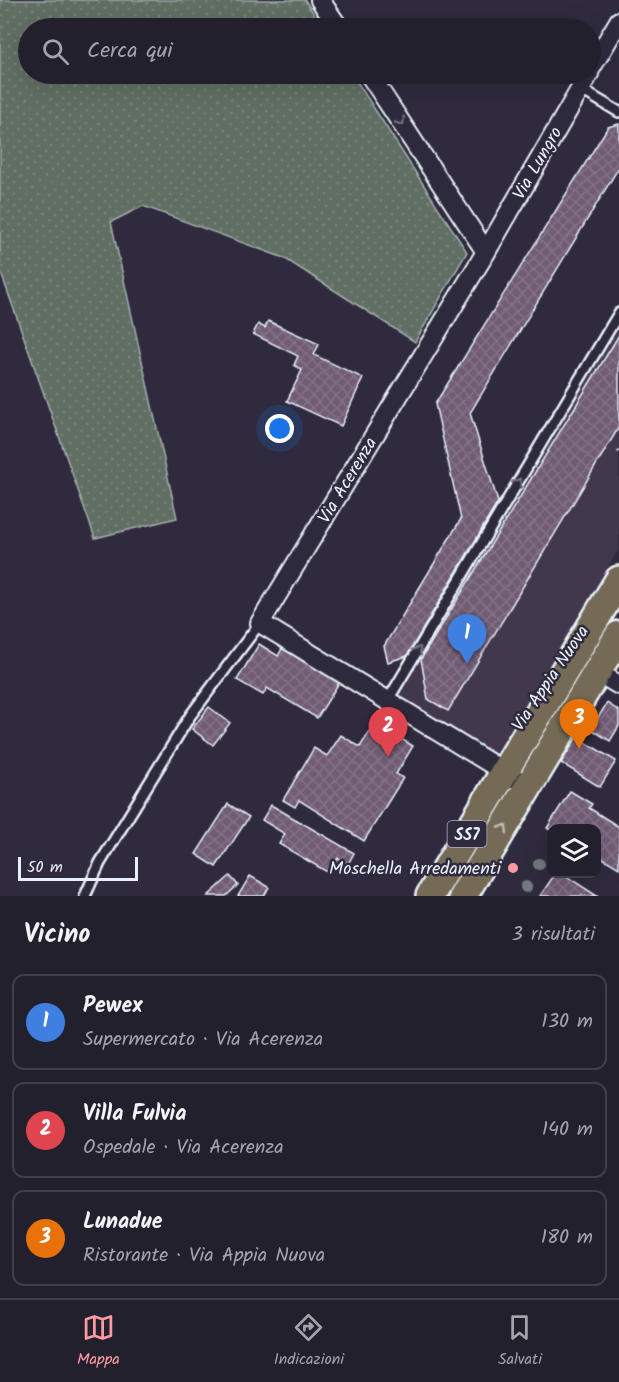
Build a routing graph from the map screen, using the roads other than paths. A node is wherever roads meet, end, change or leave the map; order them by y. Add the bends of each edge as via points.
1 (320, 0) edge
2 (332, 18) edge
3 (619, 21) edge
4 (601, 52) edge
5 (376, 84) edge
6 (583, 84) edge
7 (592, 84) edge
8 (619, 112) edge
9 (486, 252) junction
10 (619, 313) edge
11 (615, 587) edge
12 (260, 622) junction
13 (619, 635) edge
14 (608, 679) edge
15 (388, 700) junction
16 (499, 768) junction
17 (529, 787) junction
18 (86, 896) edge
19 (430, 896) edge
20 (462, 896) edge

1 - 2 street
3 - 4 street, Via Lungro
5 -> 9 street
6 - 9 street, Via Lungro
7 - 8 lane
9 - 12 street, Via Acerenza
15 -> 10 lane
11 - 16 main road, Via Appia Nuova / SS7
12 - 15 street
12 - 18 lane via 190,716 100,863
13 - 14 main road, Via Appia Nuova / SS7
14 - 17 main road, Via Appia Nuova / SS7
15 - 16 street
16 - 17 street
16 - 19 main road, Via Appia Nuova / SS7
20 -> 17 main road, Via Appia Nuova / SS7

